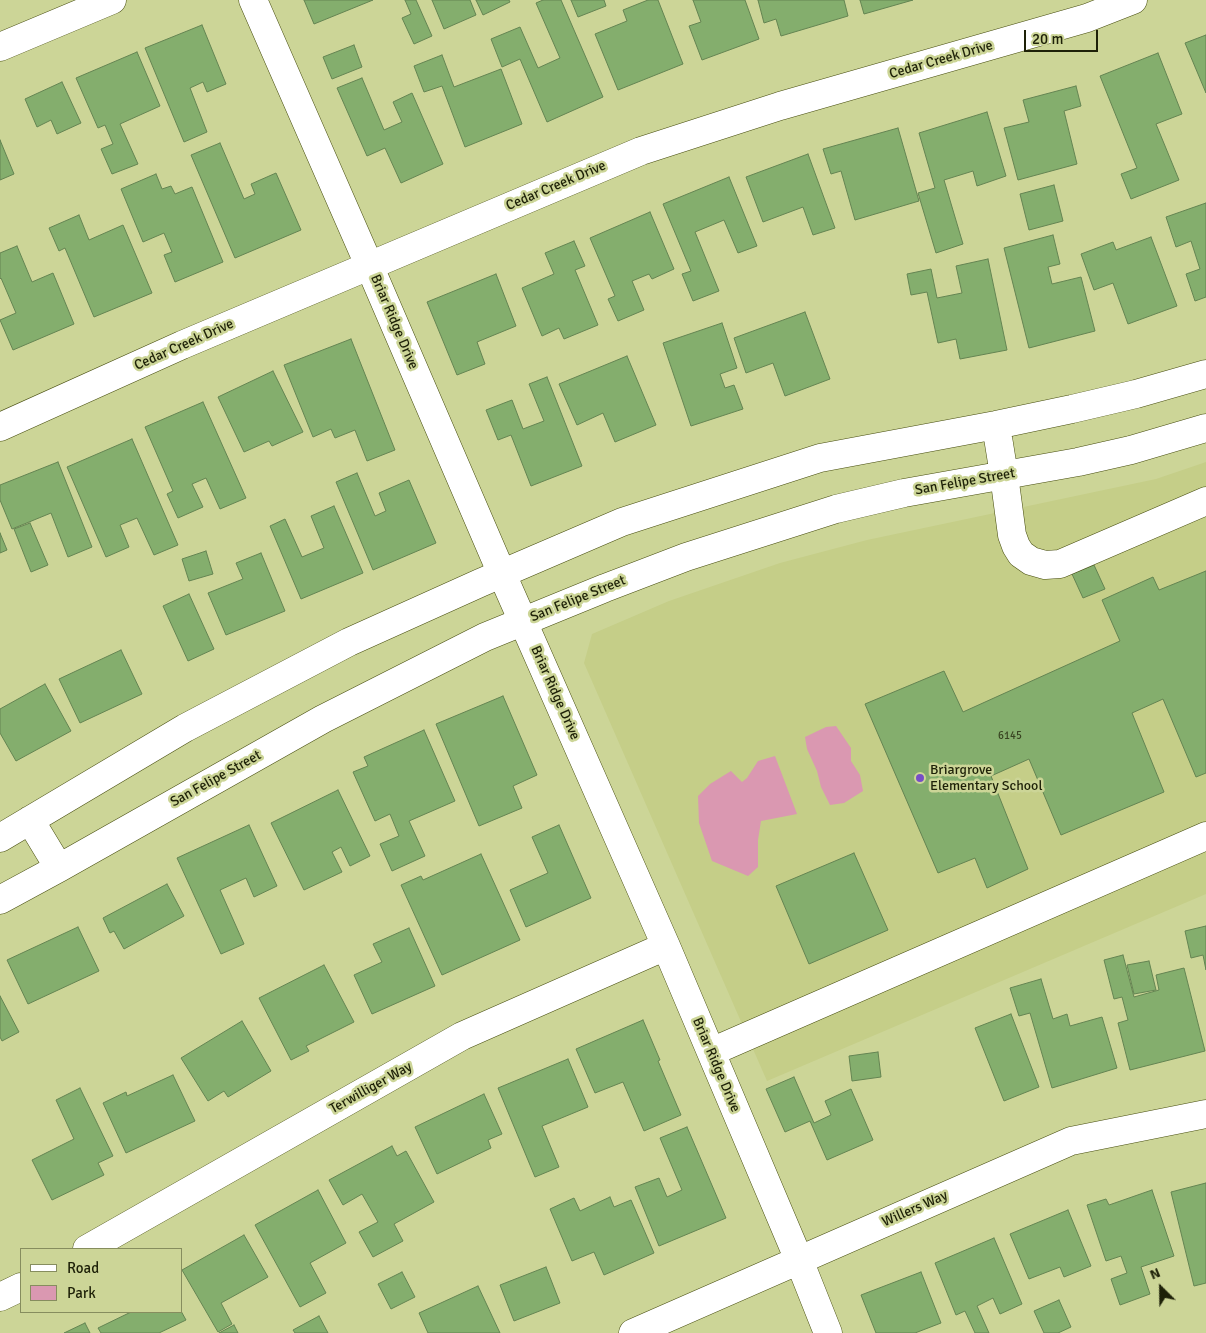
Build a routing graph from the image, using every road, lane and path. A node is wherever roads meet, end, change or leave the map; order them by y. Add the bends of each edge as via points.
1 (112, 0) edge
2 (253, 0) edge
3 (1133, 0) edge
4 (0, 47) edge
5 (369, 265) junction
6 (1206, 374) edge
7 (996, 425) junction
8 (0, 427) edge
9 (1206, 428) edge
10 (1004, 475) junction
11 (1206, 501) edge
12 (502, 574) junction
13 (523, 621) junction
14 (30, 820) junction
15 (1206, 836) edge
16 (0, 838) edge
17 (59, 868) junction
18 (0, 900) edge
19 (666, 946) junction
20 (711, 1052) junction
21 (1206, 1114) edge
22 (89, 1248) edge
23 (799, 1260) junction
24 (20, 1287) edge
25 (0, 1297) edge
26 (632, 1333) edge
27 (828, 1333) edge

1 - 4 street
2 - 5 street, Briar Ridge Drive
3 - 5 street, Cedar Creek Drive via 1088,18 780,106 641,151
5 - 8 street, Cedar Creek Drive
5 - 12 street, Briar Ridge Drive
6 - 7 street via 1136,394
7 - 10 street
7 - 12 street via 820,458 622,522
9 - 10 street, San Felipe Street via 1131,450
10 - 11 street via 1016,546 1031,561 1045,566 1060,564
10 - 13 street, San Felipe Street via 836,509 686,557
12 - 13 street, Briar Ridge Drive
12 - 14 street via 332,651 185,728
13 - 17 street, San Felipe Street via 323,719
13 - 19 street, Briar Ridge Drive
14 - 16 street
14 - 17 street
15 - 20 street
17 - 18 street, San Felipe Street
19 - 20 street, Briar Ridge Drive
19 - 22 street, Terwilliger Way via 462,1036
20 - 23 street, Briar Ridge Drive
21 - 23 street, Willers Way via 1071,1141
23 - 26 street, Willers Way
23 - 27 street, Briar Ridge Drive
24 - 25 street

